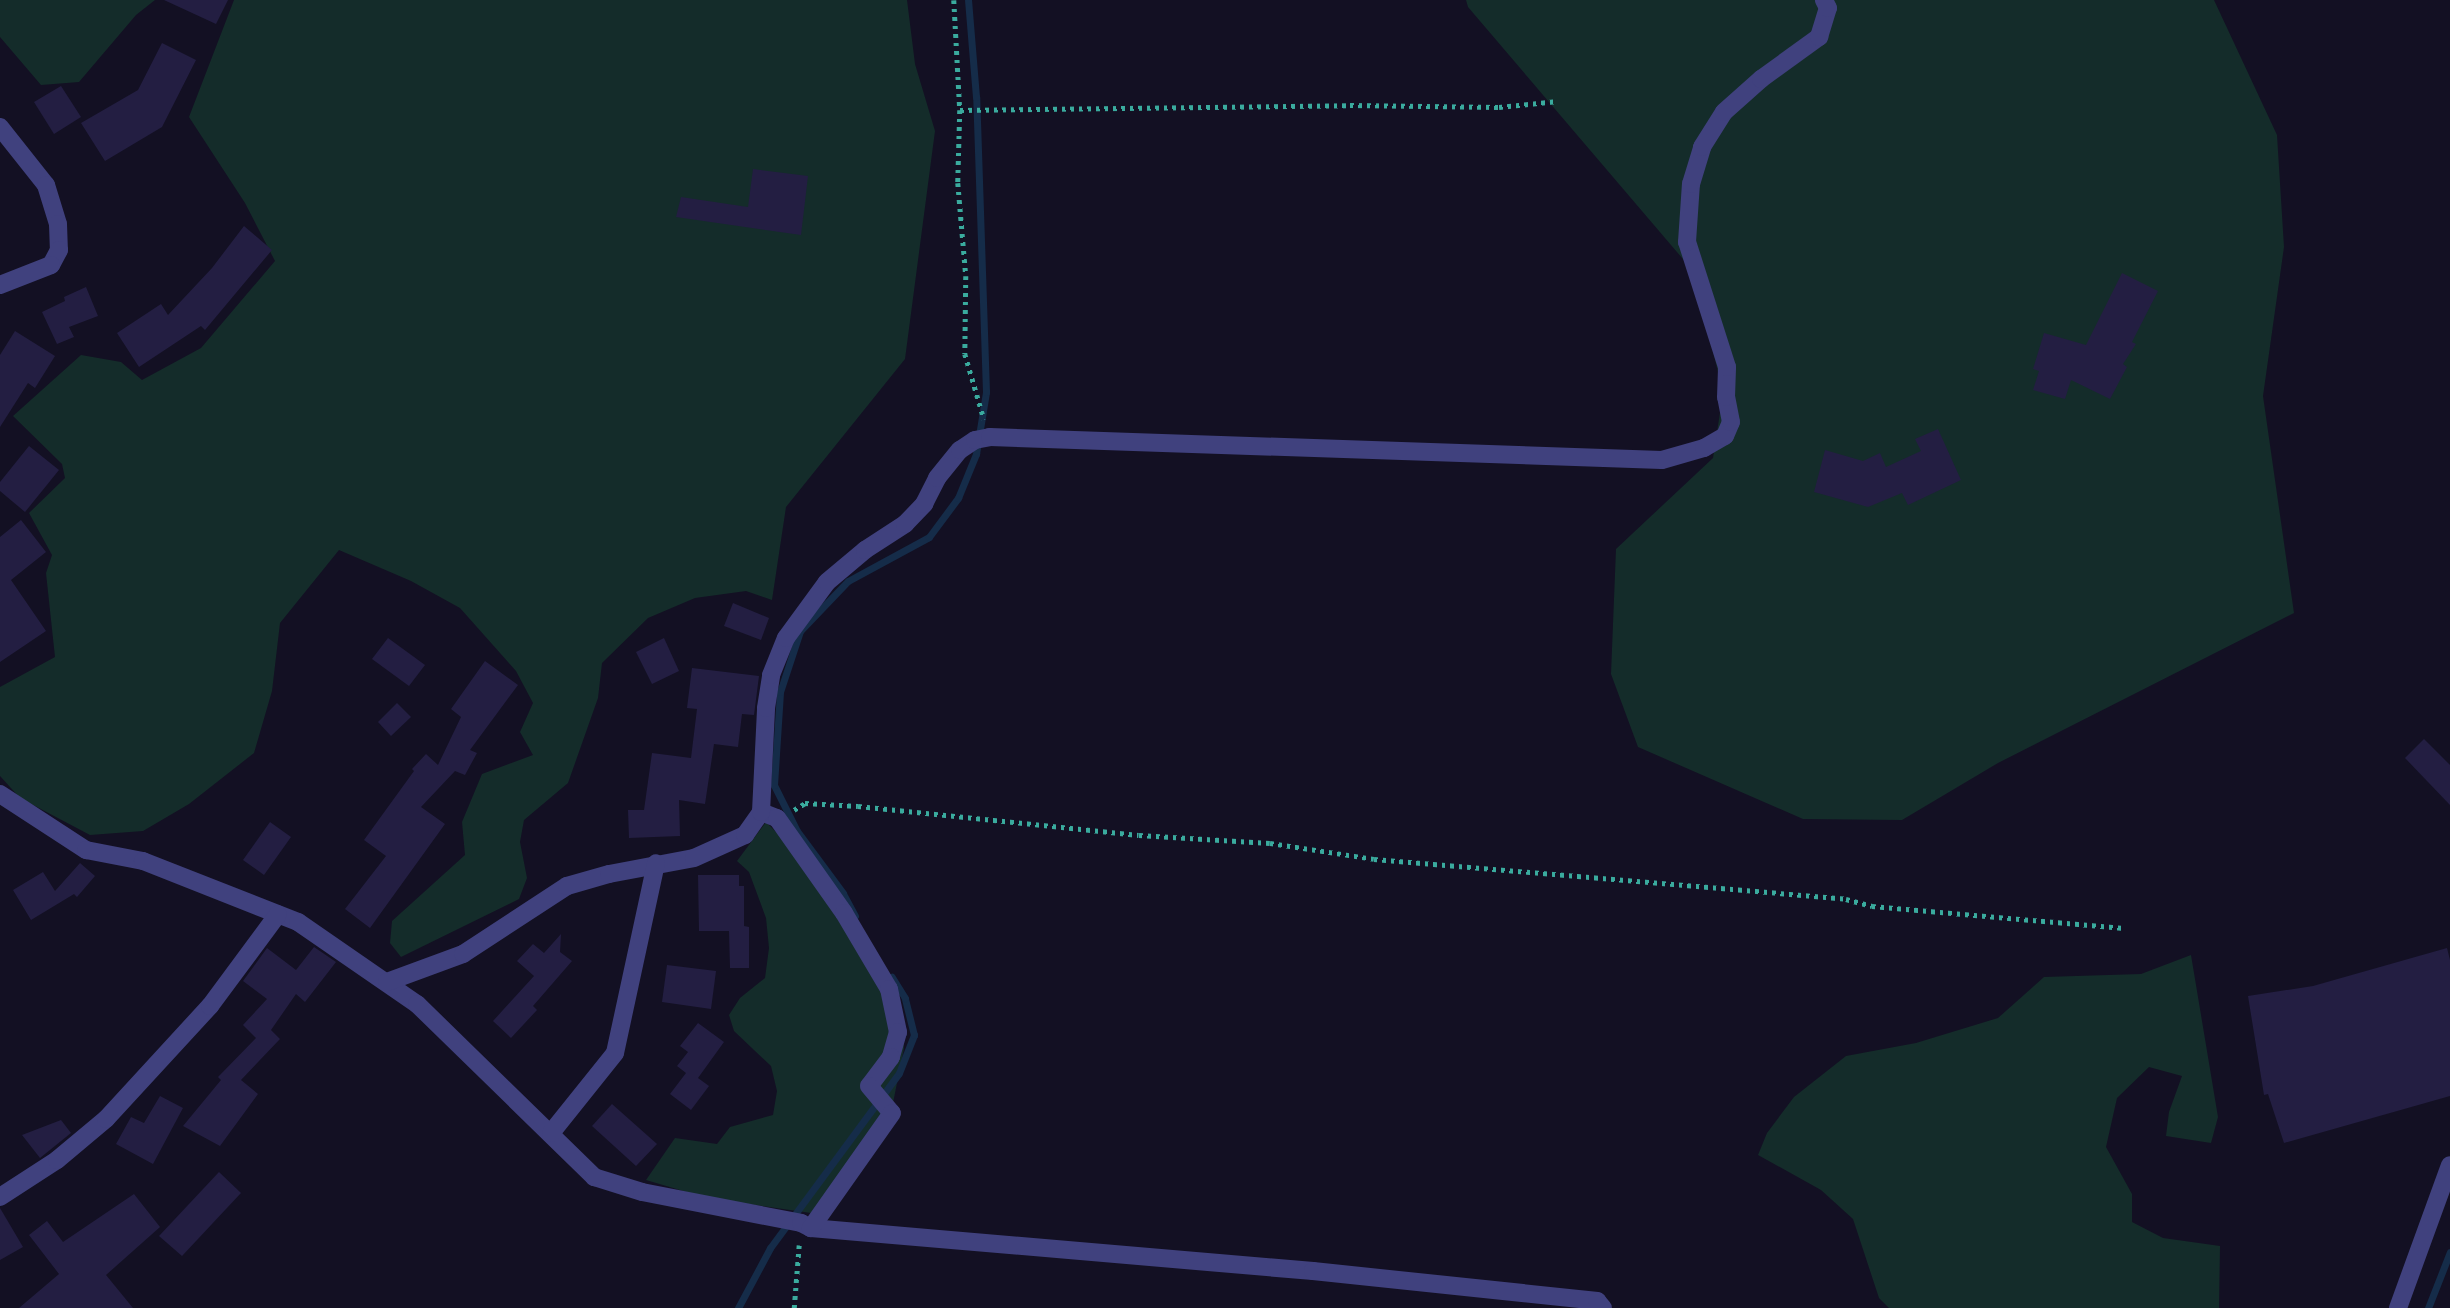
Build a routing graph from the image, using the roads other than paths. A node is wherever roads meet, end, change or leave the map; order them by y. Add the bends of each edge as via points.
1 (1824, 0) edge
2 (0, 127) edge
3 (0, 285) edge
4 (0, 794) edge
5 (761, 812) junction
6 (656, 863) junction
7 (278, 914) junction
8 (387, 982) junction
9 (551, 1133) junction
10 (2450, 1164) edge
11 (0, 1197) edge
12 (806, 1225) junction
13 (1603, 1308) edge
14 (2398, 1308) edge

1 - 5 street via 1828,8 1819,37 1724,112 1702,147 1691,184 1688,242 1727,367 1731,422 1725,436 1704,448 1662,460 975,440 960,450 905,524 827,582 786,638 771,675 766,708
2 - 3 street via 46,185 58,224 59,250 51,265
4 - 7 street via 86,850 144,861
5 - 6 street via 745,835 723,848
5 - 12 street via 778,818 844,913 889,989 898,1032 891,1057 869,1086 892,1113
6 - 8 street via 567,886 463,954
6 - 9 street via 615,1053
7 - 8 street via 298,922
7 - 11 street via 211,1006 106,1119 57,1160
8 - 9 street via 417,1004
9 - 12 street via 594,1177 642,1192
10 - 14 street
12 - 13 street via 1313,1271 1597,1301

